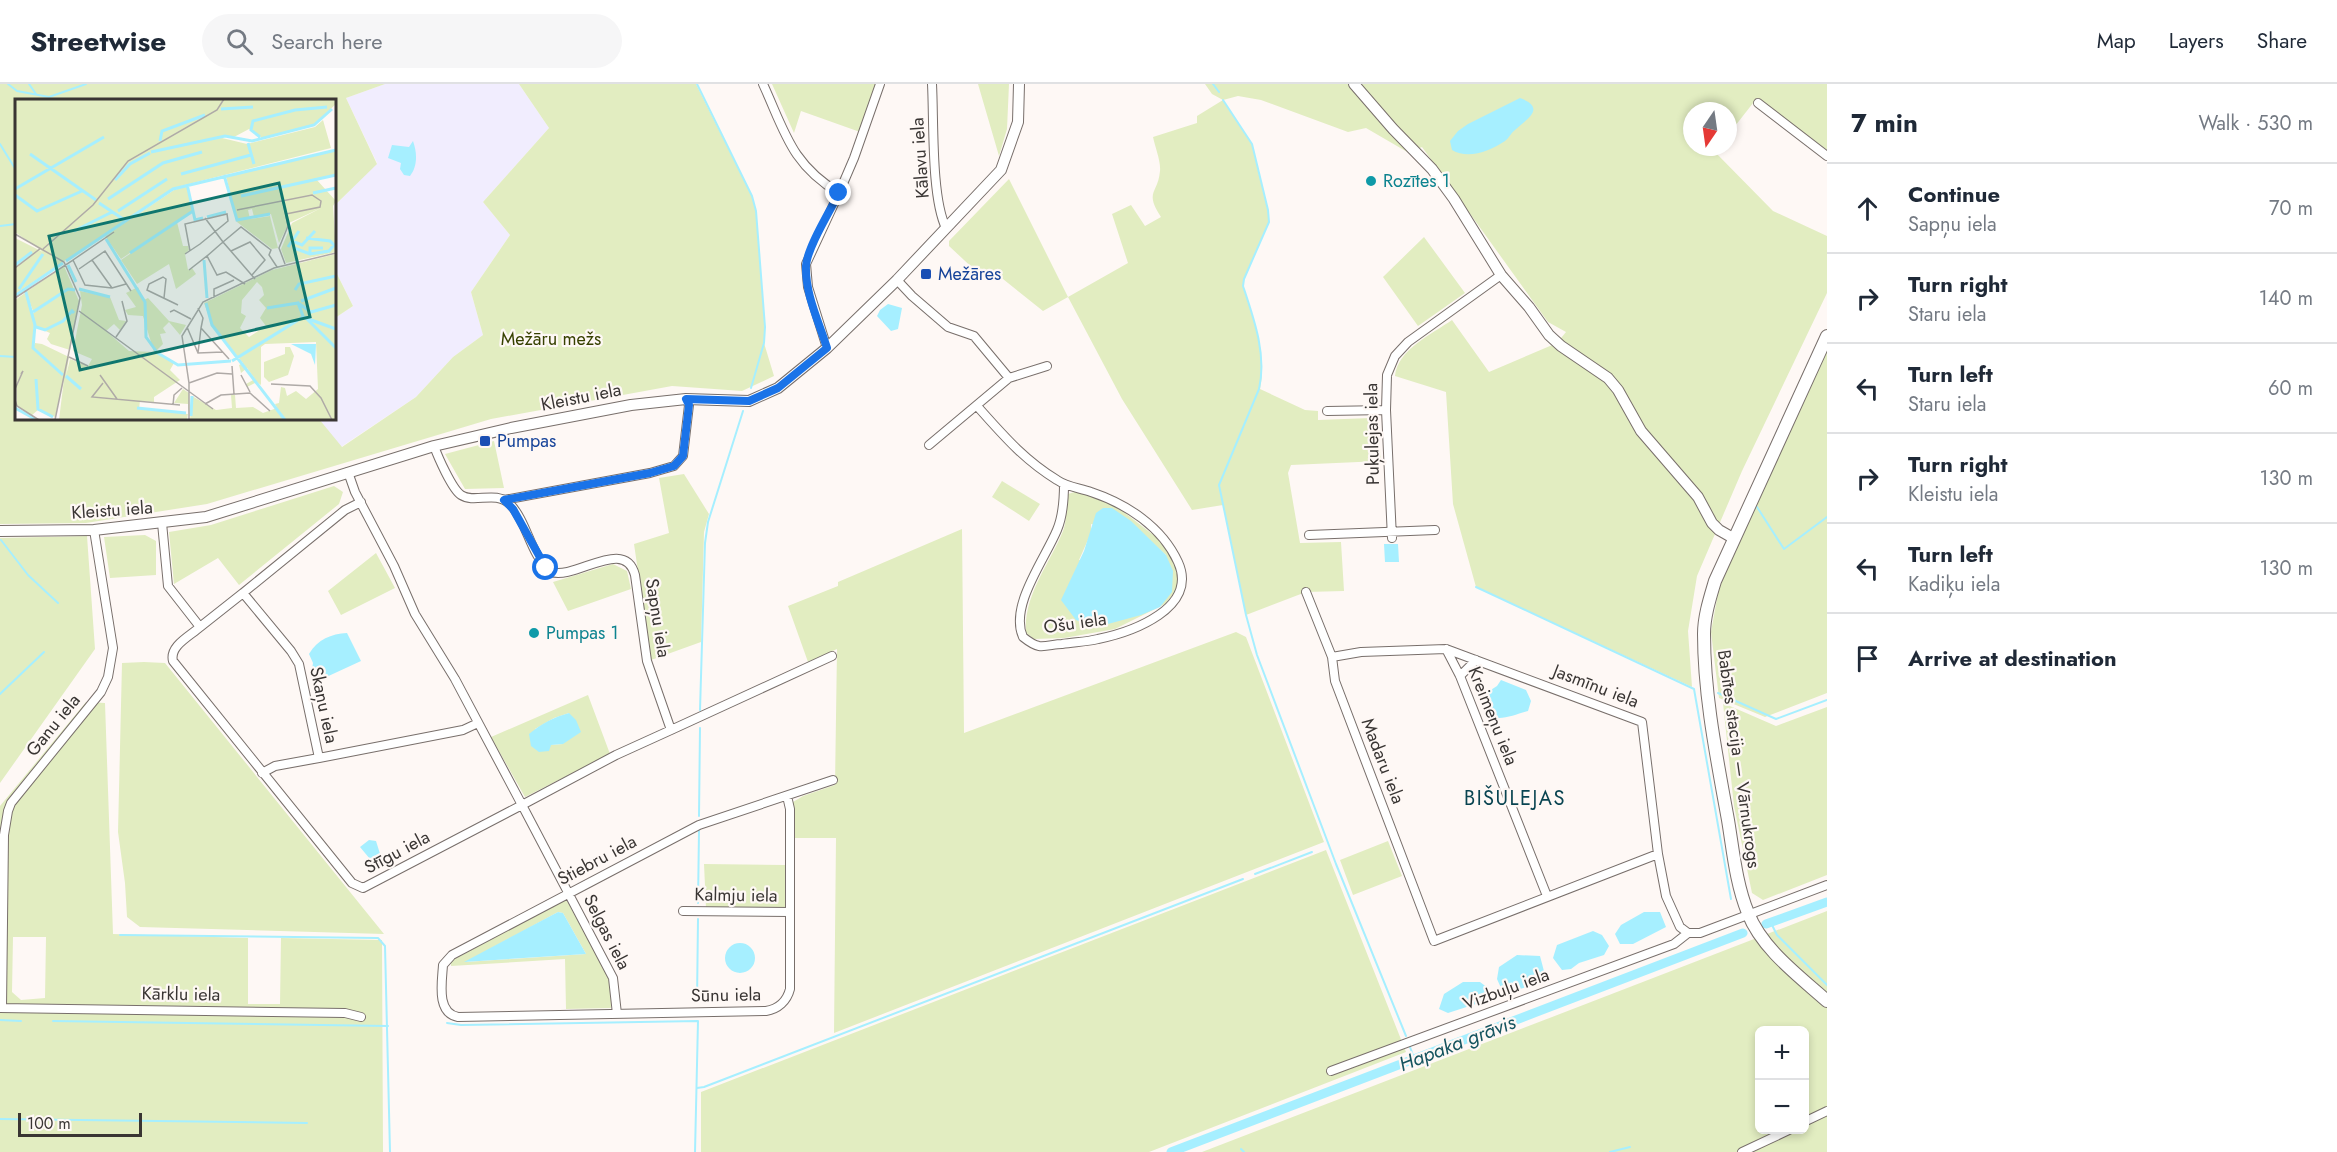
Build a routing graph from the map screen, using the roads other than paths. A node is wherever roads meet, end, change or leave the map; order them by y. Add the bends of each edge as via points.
1 (763, 84) edge
2 (880, 84) edge
3 (932, 84) edge
4 (1019, 84) edge
5 (1354, 84) edge
6 (1758, 103) dead end
7 (1827, 156) edge
8 (839, 193) junction
9 (946, 228) junction
10 (1501, 275) junction
11 (897, 280) junction
12 (1827, 336) edge
13 (827, 348) junction
14 (1047, 366) dead end
15 (1010, 378) junction
16 (686, 399) junction
17 (977, 406) junction
18 (1386, 410) junction
19 (1327, 411) dead end
20 (929, 445) dead end
21 (434, 446) junction
22 (348, 472) junction
23 (1064, 484) junction
24 (504, 500) junction
25 (361, 502) junction
26 (162, 523) junction
27 (94, 530) junction
28 (1435, 530) dead end
29 (0, 531) edge
30 (1309, 535) dead end
31 (1392, 535) junction
32 (1733, 537) junction
33 (1306, 592) dead end
34 (243, 593) junction
35 (200, 627) junction
36 (1446, 649) junction
37 (832, 656) dead end
38 (1332, 657) junction
39 (1476, 660) junction
40 (1461, 676) junction
41 (478, 723) junction
42 (671, 730) junction
43 (319, 758) junction
44 (262, 773) junction
45 (833, 780) dead end
46 (787, 796) junction
47 (522, 805) junction
48 (1658, 854) junction
49 (1827, 885) edge
50 (569, 893) junction
51 (1547, 897) junction
52 (2, 904) edge
53 (683, 911) dead end
54 (790, 912) junction
55 (1748, 914) junction
56 (1688, 933) junction
57 (1827, 1000) edge
58 (1, 1008) edge
59 (616, 1014) junction
60 (361, 1017) dead end
61 (458, 1017) joint
62 (1331, 1071) dead end
63 (1827, 1111) edge
64 (1809, 1120) edge
65 (1780, 1134) edge
66 (1742, 1152) edge

1 - 8 street via 795,155 811,173
2 - 8 street
3 - 9 street, Kālavu iela via 938,196
4 - 9 street, Kleistu iela via 1018,122 1001,170
5 - 10 street via 1437,176
6 - 7 street
8 - 13 street via 806,264 807,287
9 - 11 street, Kleistu iela
10 - 18 street, Puķulejas iela via 1408,342 1395,356 1387,375
10 - 32 street via 1549,335 1608,378 1641,431 1698,497 1712,523
11 - 13 street, Kleistu iela
11 - 15 street via 948,327 974,336
12 - 32 main road, Babītes stacija — Vārnukrogs
13 - 16 street, Kleistu iela via 778,388 749,401
14 - 15 street
15 - 17 street
16 - 21 street, Kleistu iela via 631,405
16 - 24 street via 689,405 683,456 674,466
17 - 20 street
17 - 23 street, Ošu iela via 1028,461
18 - 19 street
18 - 31 street, Puķulejas iela
21 - 22 street, Kleistu iela
21 - 24 street via 461,495
22 - 25 street
22 - 26 street, Kleistu iela via 226,512
23 - 23 street, Ošu iela via 1118,503 1145,520 1177,559 1182,586 1173,603 1162,612 1122,633 1039,646 1023,637 1018,623 1024,597 1059,525
24 - 42 street, Sapņu iela via 551,572 565,573 614,559 631,565 649,668
25 - 34 street via 345,510
25 - 41 street via 418,620
26 - 27 street, Kleistu iela
26 - 35 street via 168,586
27 - 29 street, Kleistu iela
27 - 52 street, Ganu iela via 113,648 111,664 101,692 11,803 4,835
28 - 31 street
30 - 31 street
32 - 55 main road, Babītes stacija — Vārnukrogs via 1715,580 1704,632 1719,768
33 - 38 street, Madaru iela
34 - 35 street, Stīgu iela
34 - 43 street, Skaņu iela via 299,664
35 - 44 street, Stīgu iela via 174,650 173,661
36 - 38 street, Jasmīnu iela
36 - 39 street, Jasmīnu iela
36 - 40 street, Kreimeņu iela
37 - 42 street
38 - 51 street, Madaru iela via 1335,681 1434,941
39 - 40 street
39 - 48 street, Jasmīnu iela via 1642,722
40 - 51 street, Kreimeņu iela
41 - 43 street, Skaņu iela via 463,730
41 - 47 street
42 - 47 street
43 - 44 street via 275,766
44 - 47 street, Stīgu iela via 352,883 363,888
45 - 46 street, Stiebru iela
46 - 50 street, Stiebru iela via 699,825
46 - 54 street, Sūnu iela
47 - 50 street, Selgas iela
48 - 51 street
48 - 56 street, Jasmīnu iela via 1666,896 1674,917
49 - 55 street
50 - 59 street, Selgas iela via 614,978
50 - 61 street, Stiebru iela via 445,961 443,1005 446,1012
52 - 58 street, Ganu iela
53 - 54 street, Kalmju iela
54 - 59 street, Sūnu iela via 790,989 778,1007 766,1011
55 - 56 street via 1700,933
55 - 57 main road, Babītes stacija — Vārnukrogs via 1779,957
56 - 62 street, Vizbuļu iela via 1674,944
58 - 60 street, Kārklu iela via 345,1013
59 - 61 street, Sūnu iela
63 - 64 street
65 - 66 street

